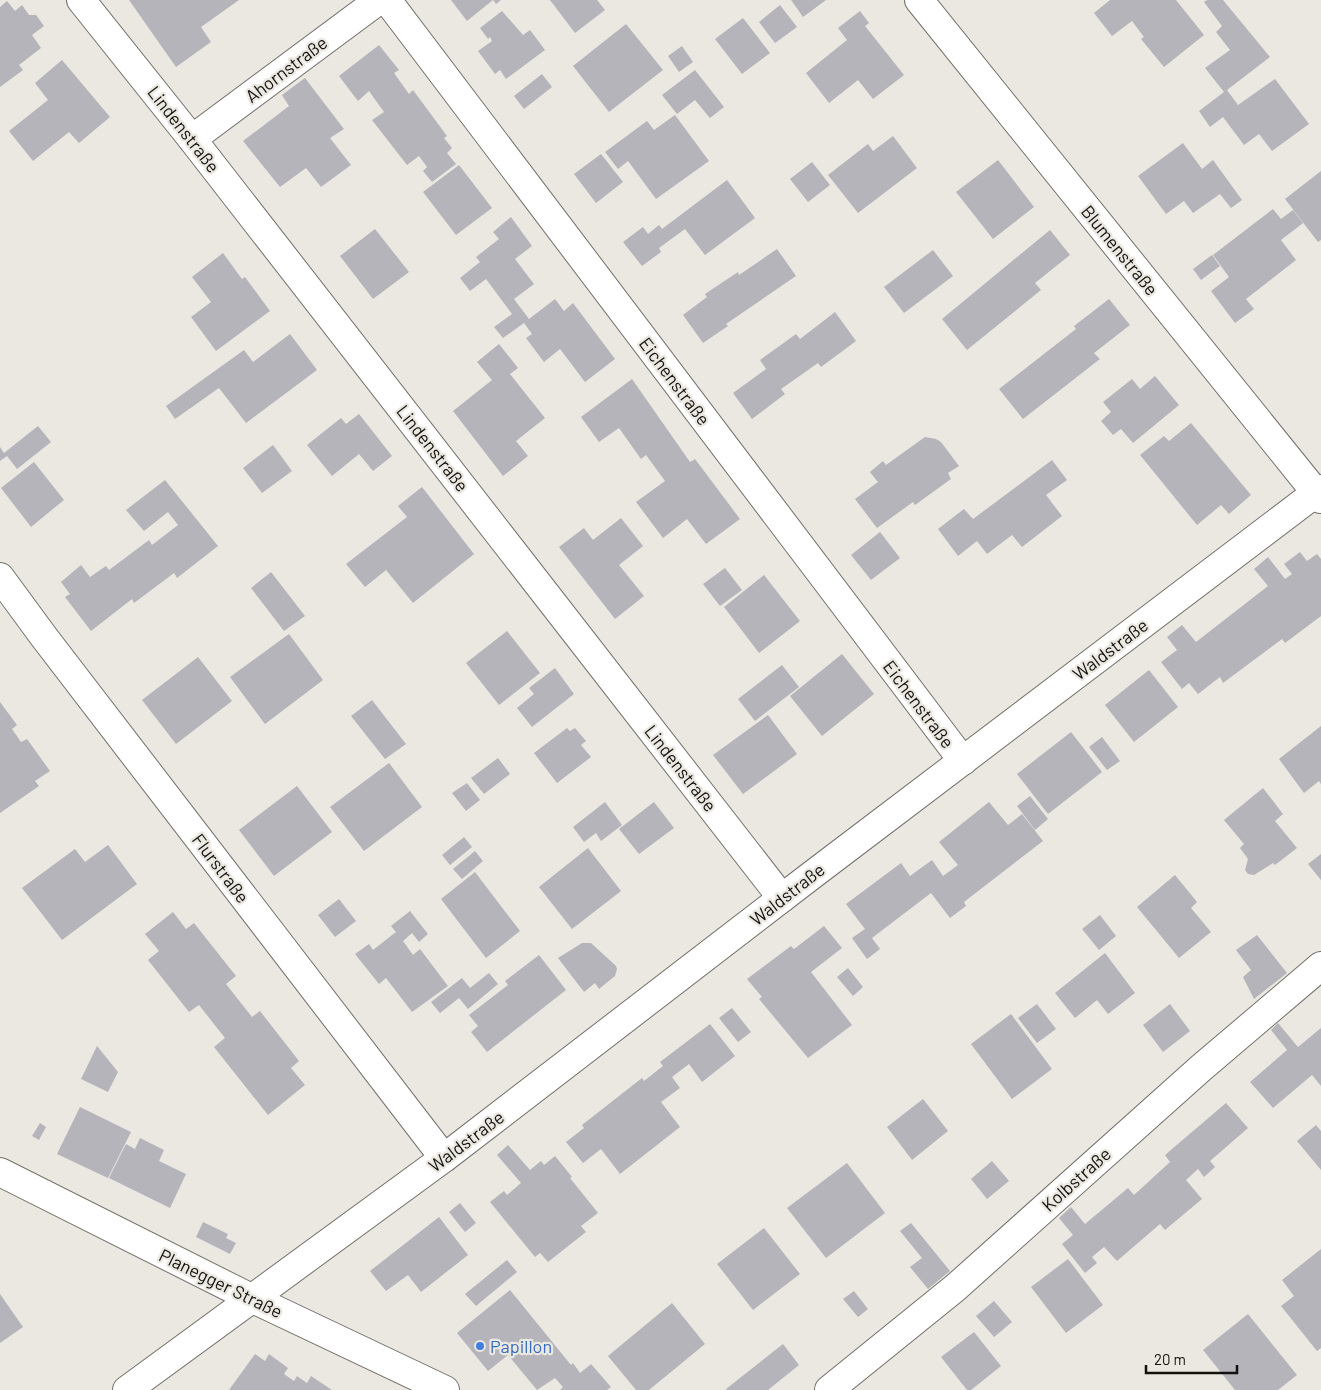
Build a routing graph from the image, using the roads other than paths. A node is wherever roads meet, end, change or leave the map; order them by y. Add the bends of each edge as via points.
1 (81, 0) edge
2 (379, 0) edge
3 (387, 0) edge
4 (919, 0) edge
5 (192, 139) junction
6 (1319, 494) edge
7 (0, 577) edge
8 (963, 762) junction
9 (782, 898) junction
10 (1321, 966) edge
11 (444, 1158) junction
12 (0, 1172) edge
13 (253, 1299) junction
14 (127, 1390) edge
15 (445, 1390) edge
16 (829, 1390) edge

1 - 5 street, Lindenstraße
2 - 5 street, Ahornstraße
3 - 8 street, Eichenstraße
4 - 6 street, Blumenstraße
5 - 9 street, Lindenstraße
6 - 8 street, Waldstraße
7 - 11 street, Flurstraße
8 - 9 street, Waldstraße
9 - 11 street, Waldstraße
10 - 16 street, Kolbstraße via 1201,1068 955,1288
11 - 13 street, Waldstraße
12 - 13 street, Planegger Straße
13 - 14 street, Waldstraße
13 - 15 street, Planegger Straße

